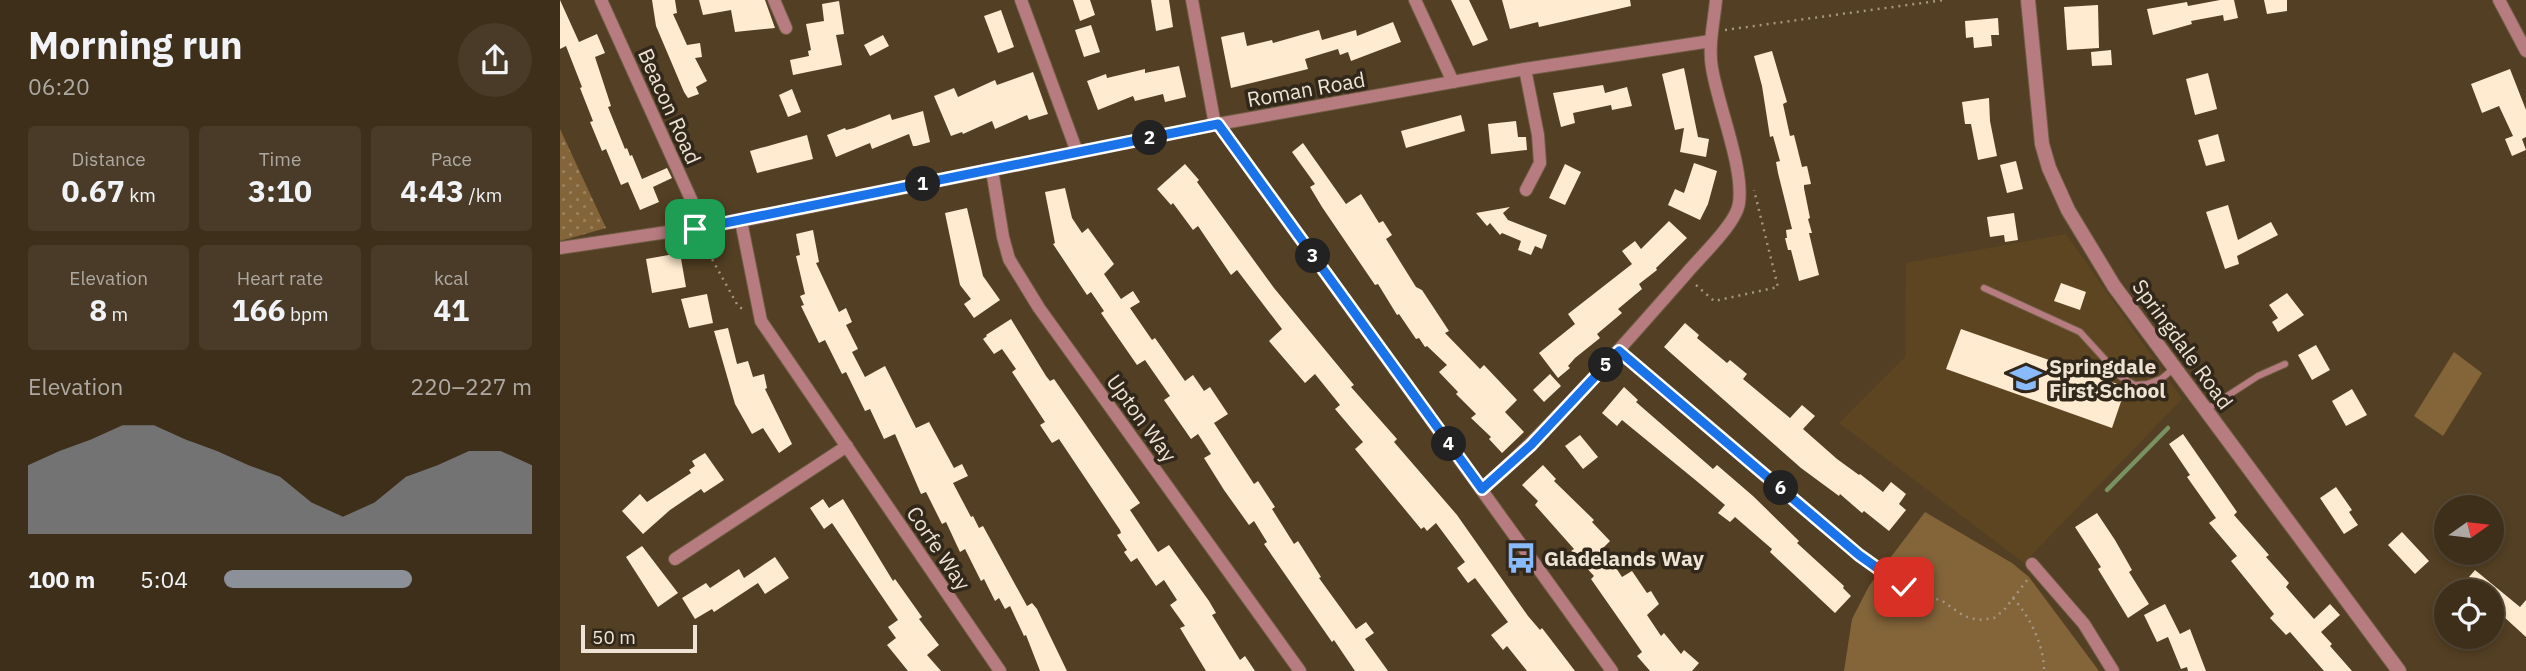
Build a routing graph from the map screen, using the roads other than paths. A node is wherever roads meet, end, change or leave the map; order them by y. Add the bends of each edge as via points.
1 (601, 0) edge
2 (774, 0) edge
3 (1021, 0) edge
4 (1192, 0) edge
5 (1415, 0) edge
6 (1716, 0) edge
7 (2028, 0) edge
8 (2499, 0) edge
9 (786, 29) dead end
10 (1712, 36) junction
11 (2526, 51) edge
12 (1525, 69) junction
13 (1453, 82) junction
14 (1216, 124) junction
15 (1077, 152) junction
16 (992, 170) junction
17 (1525, 190) dead end
18 (741, 220) junction
19 (700, 228) junction
20 (560, 248) edge
21 (1984, 288) dead end
22 (1619, 351) junction
23 (2285, 364) dead end
24 (2174, 368) junction
25 (2206, 410) junction
26 (847, 446) junction
27 (1482, 489) junction
28 (1859, 555) road end
29 (676, 559) dead end
30 (2035, 567) road end
31 (1000, 671) edge
32 (1300, 671) edge
33 (1612, 671) edge
34 (2113, 671) edge
35 (2399, 671) edge

1 - 19 street, Beacon Road
2 - 9 street
3 - 15 street
4 - 14 street
5 - 13 street
6 - 10 street
7 - 24 street, Springdale Road via 2042,144 2049,168 2068,210 2115,286
8 - 11 street
10 - 12 street, Roman Road
10 - 22 street via 1711,66 1739,183 1739,206
12 - 13 street, Roman Road
12 - 17 street via 1540,163
13 - 14 street, Roman Road
14 - 15 street, Roman Road
14 - 27 street
15 - 16 street, Roman Road
16 - 18 street, Roman Road
16 - 32 street, Upton Way via 1009,259 1039,308
18 - 19 street, Roman Road
18 - 26 street, Corfe Way via 761,321
19 - 20 street, Roman Road
21 - 24 lane via 2080,332 2120,377 2135,385 2161,379
22 - 27 street via 1531,445
22 - 28 street
23 - 25 lane
24 - 25 street, Springdale Road
25 - 35 street, Springdale Road
26 - 29 street
26 - 31 street, Corfe Way
27 - 33 street
30 - 34 street via 2084,624

